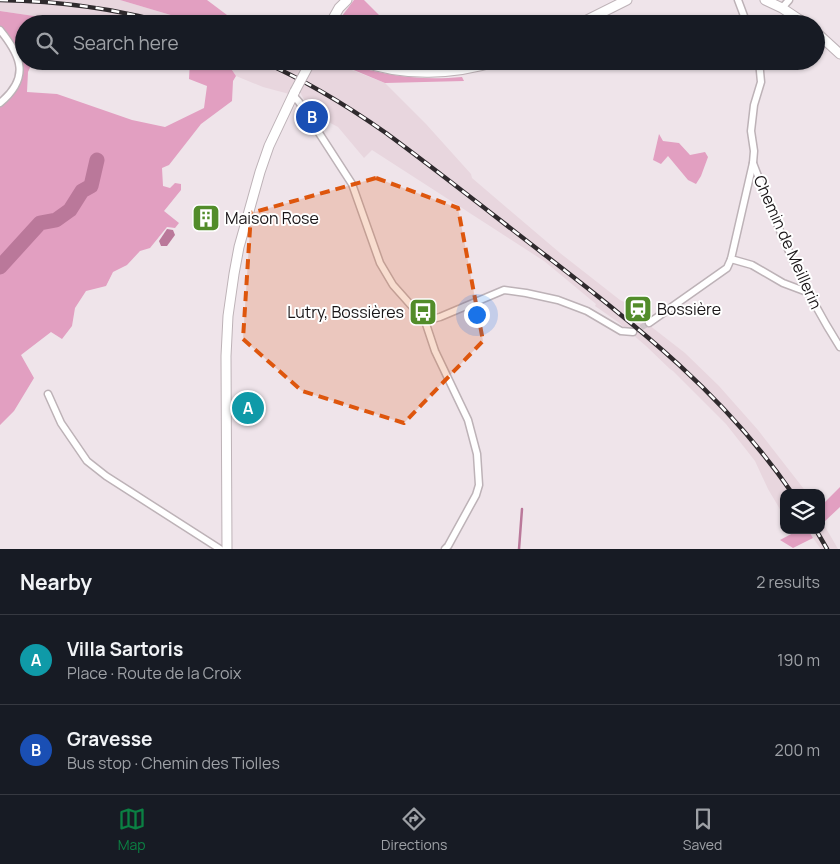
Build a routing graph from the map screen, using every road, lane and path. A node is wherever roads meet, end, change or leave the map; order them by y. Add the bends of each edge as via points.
1 (347, 0) edge
2 (628, 0) edge
3 (738, 0) edge
4 (765, 0) edge
5 (789, 0) edge
6 (782, 8) junction
7 (335, 15) edge
8 (597, 15) edge
9 (744, 15) edge
10 (792, 15) edge
11 (0, 30) edge
12 (825, 40) edge
13 (15, 52) edge
14 (840, 54) edge
15 (19, 70) edge
16 (306, 70) edge
17 (398, 70) edge
18 (465, 70) edge
19 (760, 70) edge
20 (294, 93) junction
21 (0, 103) edge
22 (753, 163) junction
23 (732, 259) junction
24 (807, 292) junction
25 (425, 321) junction
26 (649, 323) tunnel mouth
27 (632, 332) dead end
28 (840, 347) edge
29 (48, 394) dead end
30 (220, 549) edge
31 (227, 549) edge
32 (444, 549) edge

1 - 7 street
2 - 8 street
3 - 9 street
4 - 6 street
5 - 6 street
6 - 10 street
11 - 13 street
12 - 14 street
15 - 21 street via 20,81
16 - 20 street, bridge
17 - 18 street
19 - 22 street via 761,82 751,131
20 - 25 street via 352,184 380,263 393,285
20 - 31 street via 260,172 234,274 226,356
22 - 23 street
22 - 24 street, Chemin de Meillerin
23 - 24 street via 752,265
23 - 26 street via 727,268
24 - 28 street, Chemin de Meillerin
25 - 27 street via 504,290 558,300 588,311 620,331
25 - 32 street via 435,351 468,420 477,454 479,485 476,495
29 - 30 street via 61,423 87,461

